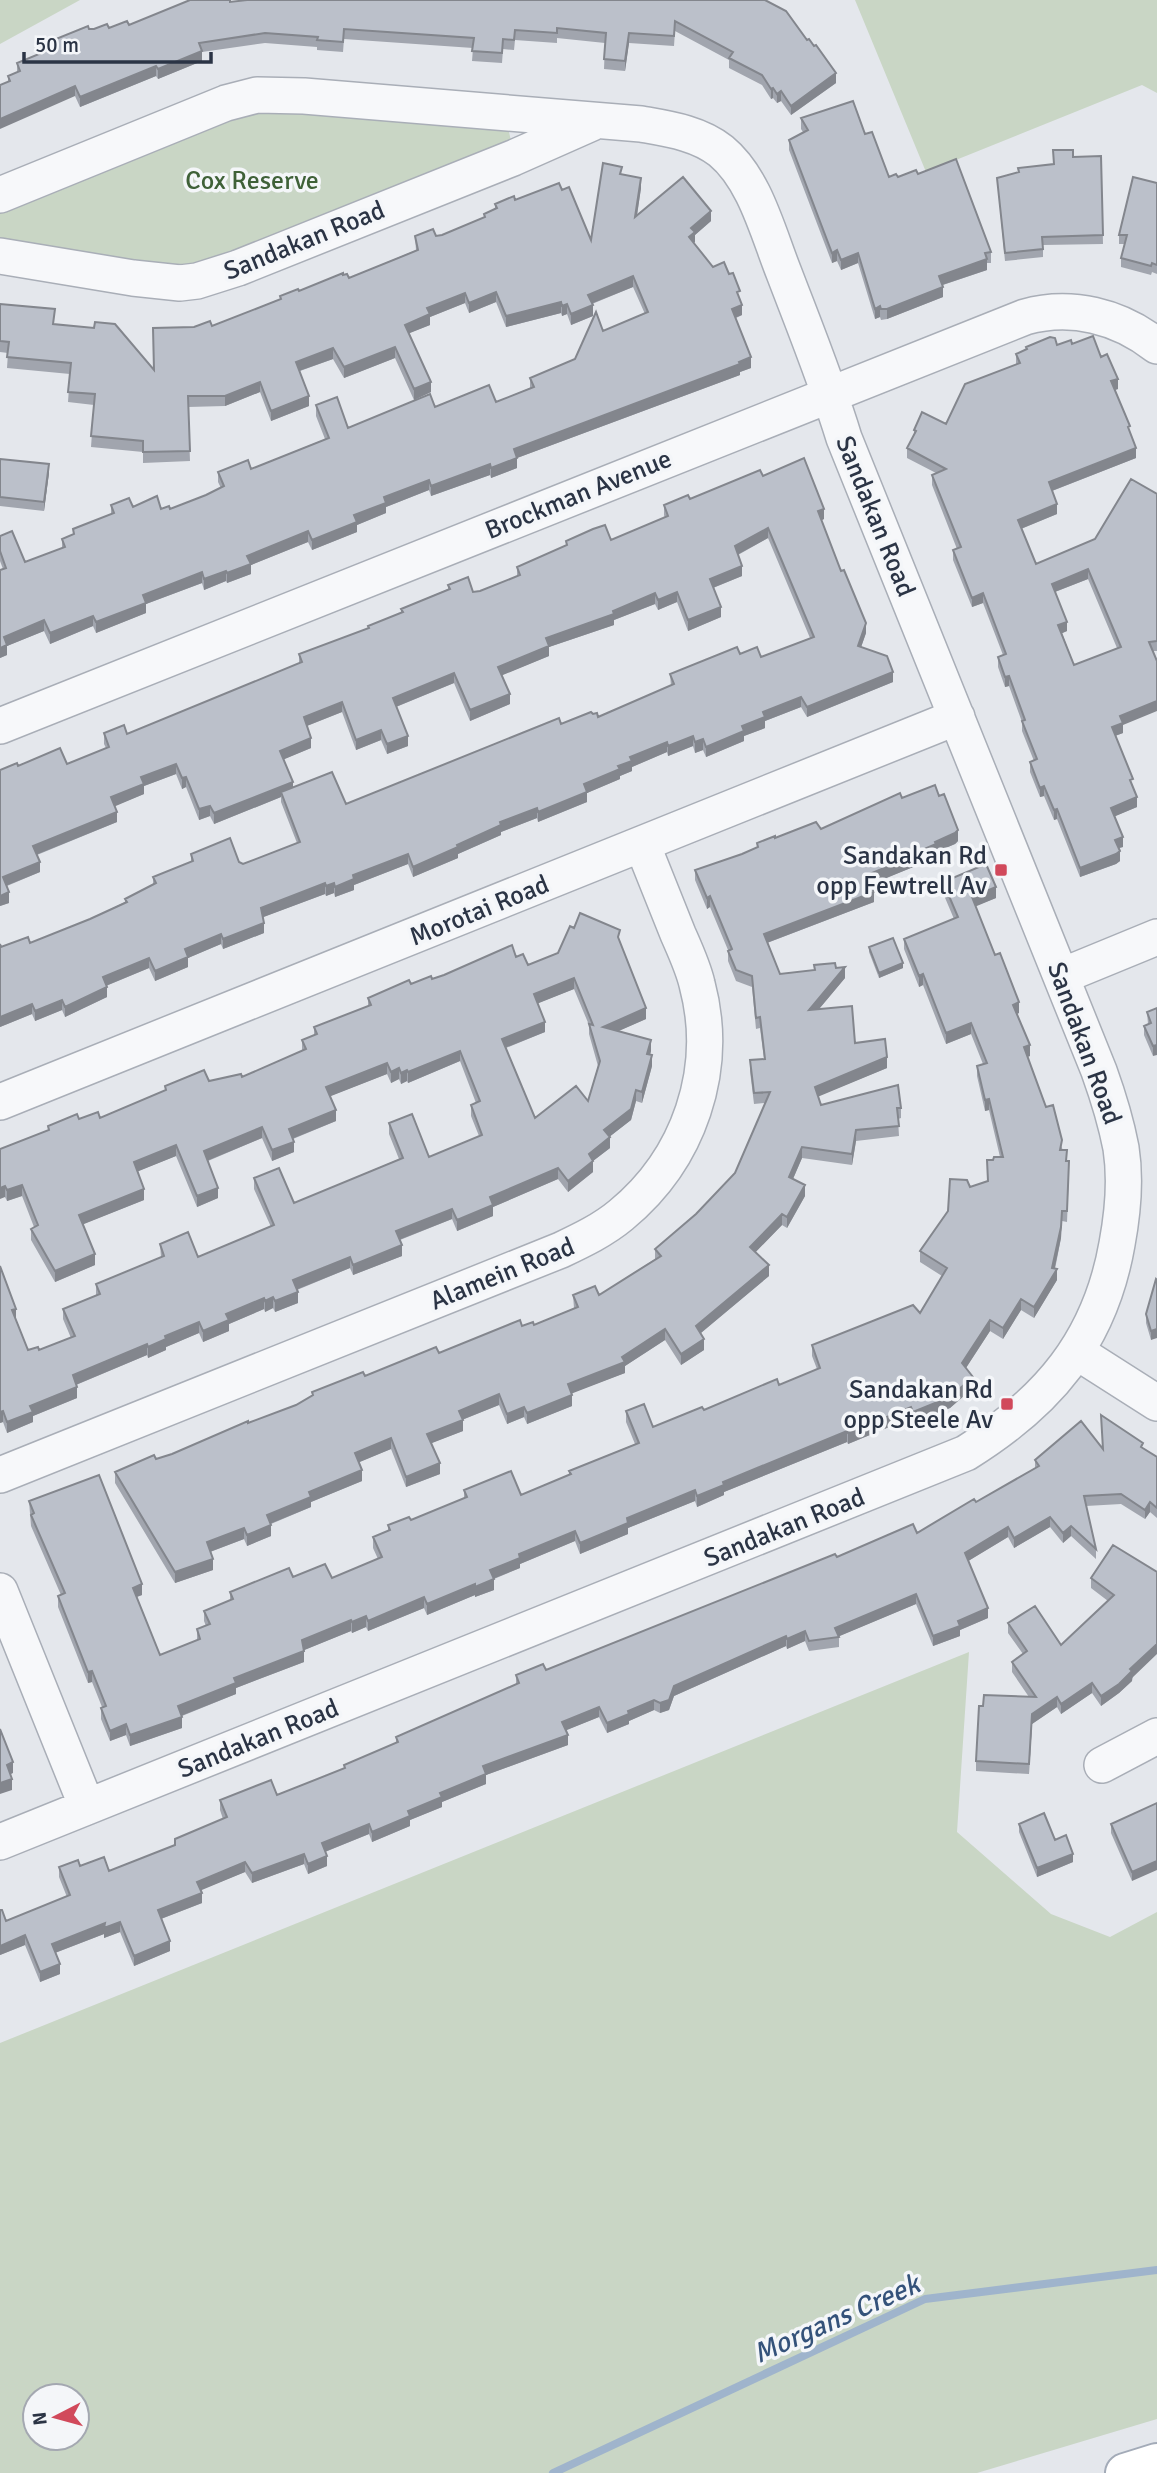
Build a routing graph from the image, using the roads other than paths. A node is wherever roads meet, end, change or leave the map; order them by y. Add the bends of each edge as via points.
1 (595, 121) junction
2 (0, 195) edge
3 (0, 256) edge
4 (1157, 345) edge
5 (830, 394) junction
6 (957, 717) junction
7 (0, 726) edge
8 (642, 844) junction
9 (1157, 937) edge
10 (1062, 976) junction
11 (0, 1102) edge
12 (1077, 1352) junction
13 (1157, 1403) edge
14 (0, 1475) edge
15 (0, 1591) edge
16 (1157, 1736) edge
17 (1102, 1765) dead end
18 (87, 1807) junction
19 (0, 1842) edge
20 (1157, 2463) edge
21 (1125, 2473) edge

1 - 2 street, Sandakan Road via 257,95 226,103
1 - 3 street, Sandakan Road via 513,158 197,281 160,281
1 - 5 street, Sandakan Road via 651,126 700,138 738,170 766,227
4 - 5 street, Brockman Avenue via 1121,323 1081,313 1044,312
5 - 6 street, Sandakan Road
5 - 7 street, Brockman Avenue
6 - 8 street, Morotai Road
6 - 10 street, Sandakan Road
8 - 11 street, Morotai Road
8 - 14 street, Alamein Road via 697,983 705,1054 690,1124 646,1193 592,1236 561,1251
9 - 10 street
10 - 12 street, Sandakan Road via 1113,1111 1124,1186 1112,1268 1094,1321
12 - 13 street
12 - 18 street, Sandakan Road via 1021,1415 966,1453
15 - 18 street
16 - 17 street
18 - 19 street, Sandakan Road
20 - 21 main road

